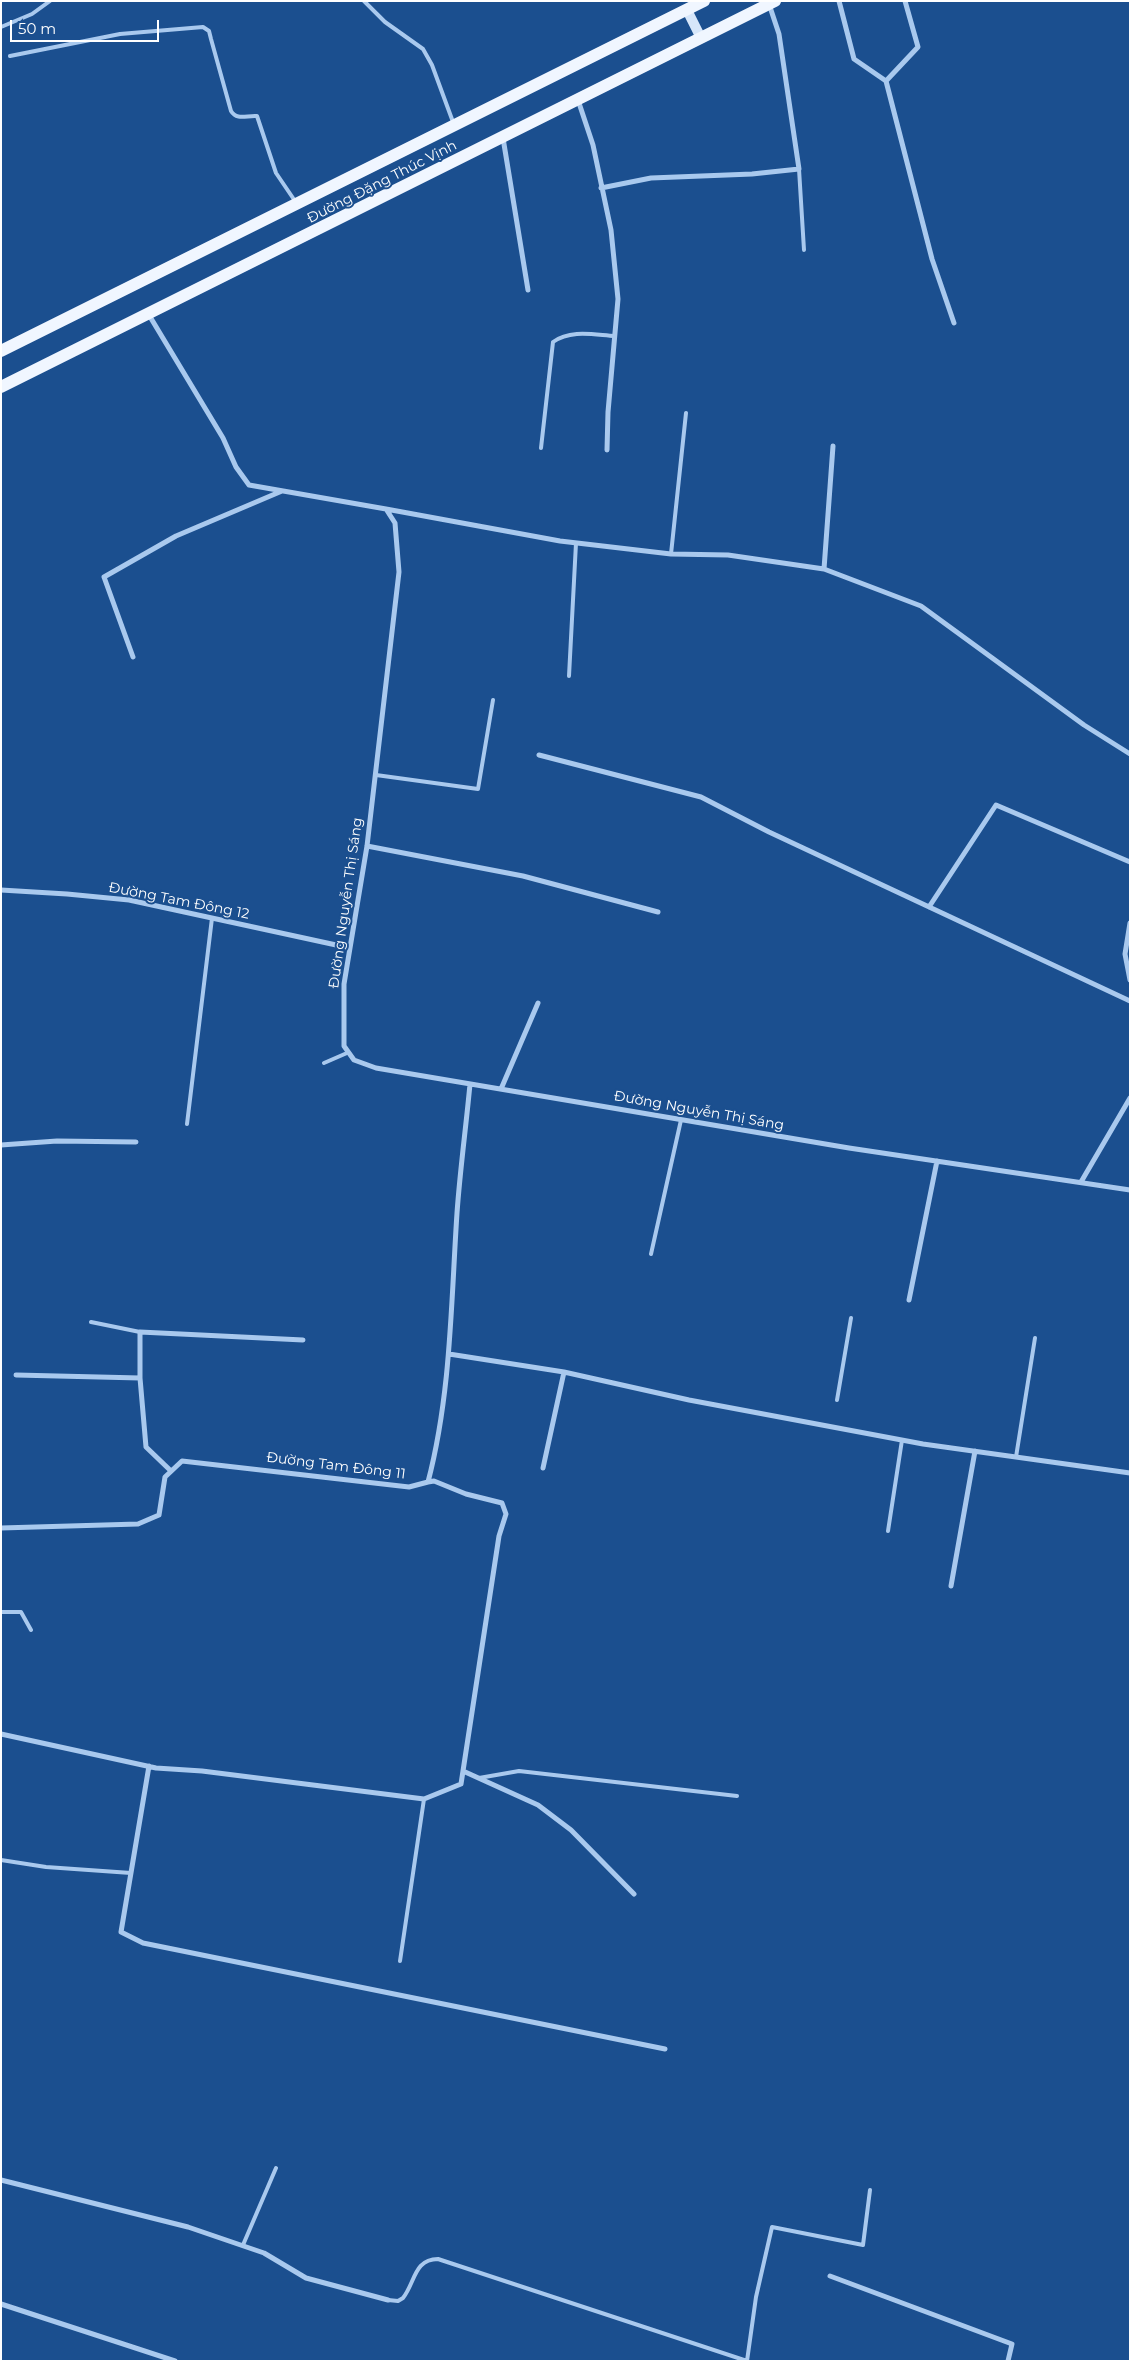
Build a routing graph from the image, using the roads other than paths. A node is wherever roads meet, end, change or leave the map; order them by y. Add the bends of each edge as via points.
1 (50, 1) edge
2 (364, 1) edge
3 (704, 1) edge
4 (839, 1) edge
5 (905, 1) edge
6 (772, 2) edge
7 (685, 6) edge
8 (1, 27) edge
9 (701, 38) junction
10 (10, 56) dead end
11 (886, 81) junction
12 (578, 100) junction
13 (454, 126) junction
14 (503, 138) junction
15 (799, 169) junction
16 (602, 188) junction
17 (298, 205) junction
18 (804, 250) dead end
19 (528, 290) dead end
20 (148, 315) junction
21 (954, 323) dead end
22 (615, 336) junction
23 (1, 352) edge
24 (1, 387) edge
25 (686, 413) dead end
26 (833, 446) dead end
27 (541, 448) dead end
28 (607, 450) dead end
29 (282, 490) junction
30 (386, 510) junction
31 (576, 543) junction
32 (671, 554) junction
33 (824, 569) junction
34 (133, 657) dead end
35 (569, 676) dead end
36 (493, 700) dead end
37 (1130, 754) edge
38 (539, 755) dead end
39 (376, 774) junction
40 (367, 846) junction
41 (1130, 862) edge
42 (1, 890) edge
43 (929, 907) junction
44 (658, 912) dead end
45 (212, 918) junction
46 (1130, 922) edge
47 (350, 948) junction
48 (1130, 980) edge
49 (1130, 1001) edge
50 (538, 1003) dead end
51 (347, 1053) junction
52 (324, 1063) dead end
53 (470, 1084) junction
54 (501, 1089) junction
55 (1130, 1098) edge
56 (681, 1120) junction
57 (187, 1124) dead end
58 (136, 1142) dead end
59 (1, 1145) edge
60 (937, 1161) junction
61 (1081, 1182) junction
62 (1130, 1190) edge
63 (650, 1254) dead end
64 (909, 1300) dead end
65 (852, 1318) dead end
66 (91, 1322) dead end
67 (140, 1332) junction
68 (1035, 1338) dead end
69 (303, 1340) dead end
70 (449, 1354) junction
71 (564, 1372) junction
72 (16, 1375) dead end
73 (140, 1378) junction
74 (837, 1400) dead end
75 (902, 1440) junction
76 (975, 1451) junction
77 (1016, 1457) junction
78 (543, 1468) dead end
79 (171, 1471) junction
80 (1130, 1473) edge
81 (428, 1482) junction
82 (1, 1528) edge
83 (888, 1531) dead end
84 (951, 1586) dead end
85 (1, 1612) edge
86 (31, 1630) dead end
87 (1, 1734) edge
88 (149, 1766) junction
89 (463, 1771) junction
90 (479, 1778) junction
91 (737, 1796) dead end
92 (424, 1799) junction
93 (1, 1860) edge
94 (131, 1873) junction
95 (634, 1894) dead end
96 (400, 1961) dead end
97 (666, 2049) dead end
98 (276, 2168) dead end
99 (1, 2180) edge
100 (870, 2190) dead end
101 (243, 2245) junction
102 (830, 2276) dead end
103 (388, 2300) joint
104 (1, 2304) edge
105 (175, 2361) edge
106 (747, 2361) edge
107 (1008, 2361) edge

1 - 8 lane via 32,14
2 - 13 lane via 384,22 423,50 432,65
3 - 7 main road, Đường Đặng Thúc Vịnh
4 - 11 street via 854,59
5 - 11 street via 918,47
6 - 9 main road, Đường Đặng Thúc Vịnh
6 - 15 street
7 - 9 main road
7 - 13 main road, Đường Đặng Thúc Vịnh
9 - 12 main road, Đường Đặng Thúc Vịnh
10 - 17 lane via 120,34 203,27 211,38 231,111 240,118 257,116 276,173
11 - 21 street via 932,259
12 - 14 main road, Đường Đặng Thúc Vịnh
12 - 16 street
13 - 17 main road, Đường Đặng Thúc Vịnh
14 - 19 street
14 - 20 main road, Đường Đặng Thúc Vịnh
15 - 16 street via 651,178
15 - 18 lane
16 - 22 street via 611,230 618,299
17 - 23 main road, Đường Đặng Thúc Vịnh
20 - 24 main road, Đường Đặng Thúc Vịnh
20 - 29 street via 249,485
22 - 27 lane via 576,334 561,336 553,342
22 - 28 street
25 - 32 lane
26 - 33 street
29 - 30 street
29 - 34 street via 176,536 104,577
30 - 31 street
30 - 39 street, Đường Nguyễn Thị Sáng via 395,523 399,572
31 - 32 street
31 - 35 lane
32 - 33 street via 728,555
33 - 37 street via 921,606 1084,725
36 - 39 lane via 478,789
38 - 43 street via 701,797
39 - 40 street, Đường Nguyễn Thị Sáng
40 - 44 street via 523,876
40 - 47 street, Đường Nguyễn Thị Sáng
41 - 43 street via 996,805
42 - 45 street, Đường Tam Đông 12 via 129,900
43 - 49 street
45 - 47 street, Đường Tam Đông 12
45 - 57 lane
46 - 48 street via 1125,954
47 - 51 street, Đường Nguyễn Thị Sáng via 344,984 344,1046
50 - 54 street
51 - 52 lane
51 - 53 street, Đường Nguyễn Thị Sáng via 354,1060 376,1068
53 - 54 street, Đường Nguyễn Thị Sáng
53 - 70 street via 457,1211
54 - 56 street, Đường Nguyễn Thị Sáng
55 - 61 street
56 - 60 street, Đường Nguyễn Thị Sáng
56 - 63 lane
58 - 59 street via 57,1141
60 - 61 street, Đường Nguyễn Thị Sáng
60 - 64 street
61 - 62 street, Đường Nguyễn Thị Sáng
65 - 74 lane
66 - 67 lane
67 - 69 street
67 - 73 street
68 - 77 lane
70 - 71 street
70 - 81 street
71 - 75 street via 689,1400
71 - 78 street
72 - 73 street
73 - 79 street via 146,1447
75 - 76 street
75 - 83 lane
76 - 77 street
76 - 84 street
77 - 80 street
79 - 81 street, Đường Tam Đông 11 via 182,1461 409,1487
79 - 82 street via 165,1477 159,1516 138,1524
81 - 89 street via 434,1481 466,1494 502,1503 506,1514
85 - 86 lane via 21,1612
87 - 88 street
88 - 92 street
88 - 94 street
89 - 90 street
89 - 92 street via 461,1784
90 - 91 lane via 519,1772
90 - 95 street via 538,1805 571,1830
92 - 96 lane
93 - 94 lane
94 - 97 street via 121,1932 143,1943
98 - 101 lane
99 - 101 street
100 - 106 lane via 863,2245 772,2227 756,2296
101 - 103 street via 264,2253 306,2278
102 - 107 street via 1012,2344
103 - 106 lane via 403,2298 420,2266 430,2259 438,2259
104 - 105 street

